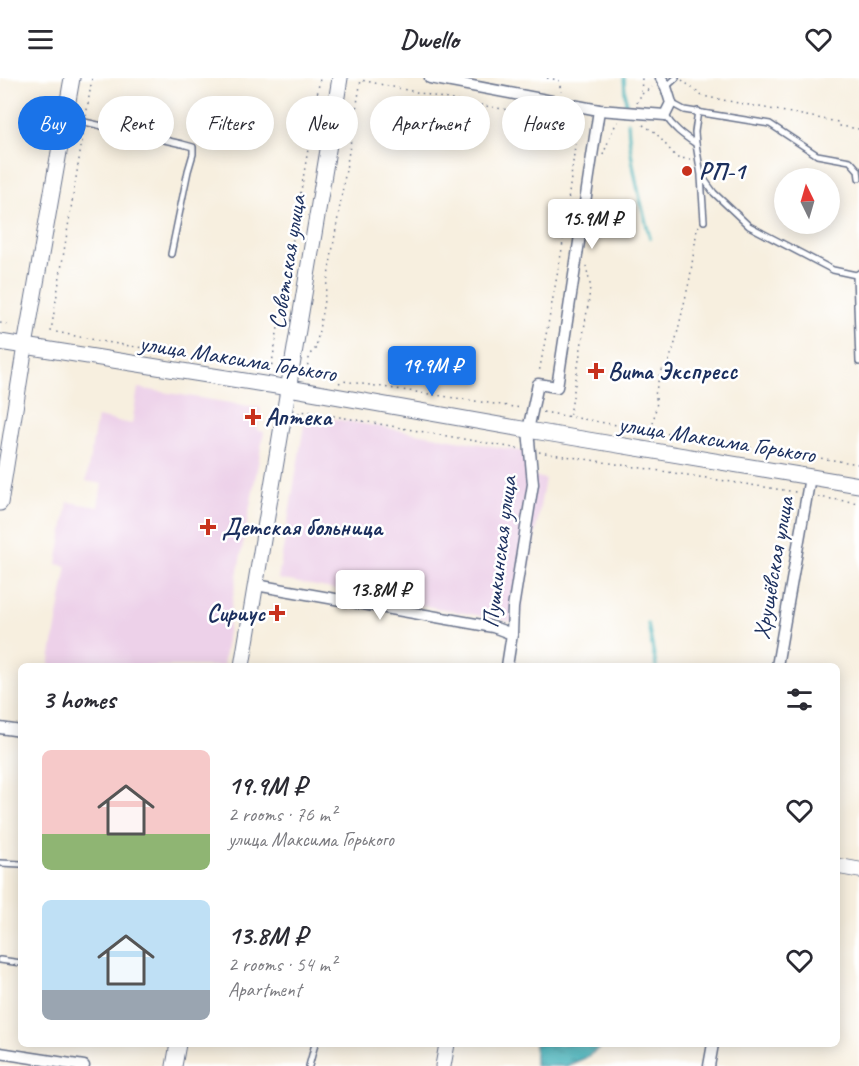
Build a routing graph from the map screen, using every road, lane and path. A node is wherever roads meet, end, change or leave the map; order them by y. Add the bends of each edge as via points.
1 (72, 78) edge
2 (92, 78) edge
3 (320, 78) edge
4 (340, 78) edge
5 (430, 78) edge
6 (547, 78) edge
7 (642, 78) edge
8 (678, 78) edge
9 (559, 80) dead end
10 (661, 83) edge
11 (641, 95) junction
12 (69, 96) edge
13 (671, 103) junction
14 (635, 108) dead end
15 (599, 110) junction
16 (698, 111) junction
17 (665, 115) junction
18 (621, 116) dead end
19 (86, 117) edge
20 (86, 123) edge
21 (642, 124) dead end
22 (859, 129) edge
23 (696, 144) junction
24 (60, 150) edge
25 (81, 150) edge
26 (699, 160) junction
27 (600, 163) dead end
28 (701, 175) junction
29 (859, 178) edge
30 (704, 221) joint
31 (171, 254) dead end
32 (585, 262) dead end
33 (857, 274) edge
34 (0, 323) edge
35 (9, 325) dead end
36 (0, 342) edge
37 (25, 346) junction
38 (859, 362) edge
39 (307, 381) dead end
40 (538, 384) junction
41 (334, 385) dead end
42 (289, 388) junction
43 (532, 410) junction
44 (285, 411) junction
45 (570, 416) junction
46 (528, 430) junction
47 (652, 430) junction
48 (530, 451) junction
49 (859, 464) edge
50 (810, 477) junction
51 (859, 485) edge
52 (807, 494) junction
53 (0, 502) edge
54 (859, 503) edge
55 (256, 585) junction
56 (512, 634) junction
57 (243, 663) edge
58 (507, 663) edge
59 (778, 663) edge
60 (0, 728) edge
61 (18, 731) edge
62 (0, 863) edge
63 (18, 864) edge
64 (840, 867) edge
65 (859, 870) edge
66 (0, 960) edge
67 (18, 963) edge
68 (177, 1047) edge
69 (314, 1047) edge
70 (446, 1047) edge
71 (712, 1047) edge
72 (0, 1053) edge
73 (84, 1066) edge
74 (174, 1066) edge
75 (309, 1066) edge
76 (443, 1066) edge
77 (709, 1066) edge

1 - 12 street
2 - 19 path
3 - 25 path via 272,369 51,331
4 - 42 street, Советская улица
5 - 15 street
6 - 9 path
7 - 11 path
8 - 10 lane
8 - 22 path via 702,96
10 - 11 path
10 - 13 street
11 - 14 path
13 - 16 lane via 684,110
13 - 17 street
15 - 17 street
15 - 40 street via 557,387
16 - 23 lane
16 - 29 lane via 770,124 818,154 850,161
17 - 23 lane via 670,124
18 - 27 path
20 - 31 lane via 193,147
21 - 26 path via 655,132 677,158
23 - 26 lane
24 - 37 street
26 - 28 lane
28 - 30 lane
28 - 33 lane via 714,194 749,226 833,270
30 - 47 path via 697,229 675,343 660,373
32 - 45 path via 589,299
33 - 38 lane
34 - 35 path
36 - 37 street, улица Максима Горького
37 - 42 street, улица Максима Горького
37 - 53 street
39 - 40 path via 304,376 310,354 316,348 360,80 578,122 562,249
40 - 43 street, Пушкинская улица
41 - 43 path via 343,381
42 - 44 street, Советская улица
42 - 46 street, улица Максима Горького
43 - 45 path
43 - 46 street, Пушкинская улица
44 - 48 path via 306,411
44 - 55 street, Советская улица
45 - 47 path
46 - 48 street, Пушкинская улица
46 - 50 street, улица Максима Горького
47 - 49 path
48 - 52 path
48 - 56 street, Пушкинская улица via 533,484
50 - 51 street, улица Максима Горького
50 - 52 street, Хрущёвская улица
52 - 54 path
52 - 59 street, Хрущёвская улица
55 - 56 street via 493,627
55 - 57 street, Советская улица
56 - 58 street, Пушкинская улица
60 - 61 street
62 - 63 lane
64 - 65 street
66 - 67 lane
68 - 74 street
69 - 75 lane
70 - 76 street
71 - 77 street
72 - 73 street

